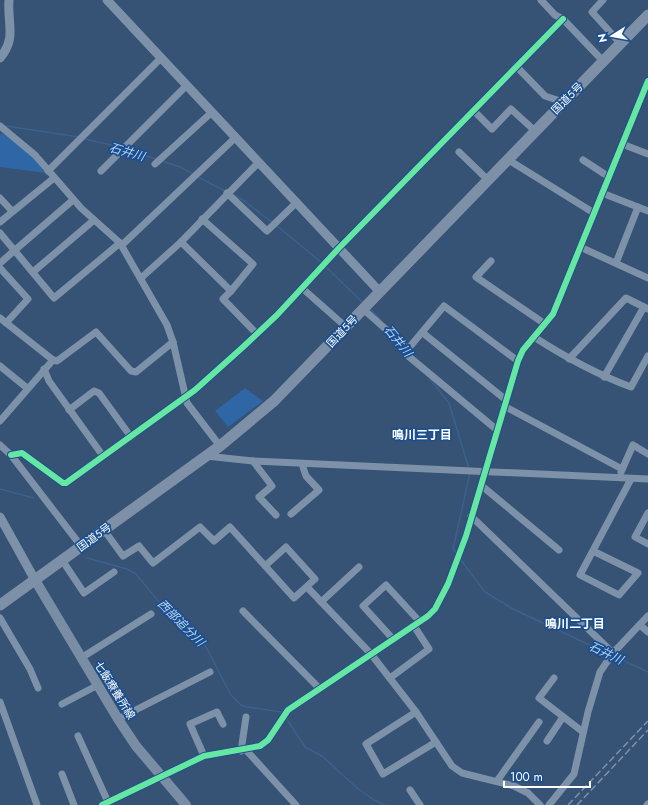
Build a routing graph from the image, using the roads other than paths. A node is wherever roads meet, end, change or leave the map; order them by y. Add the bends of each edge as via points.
1 (9, 0) edge
2 (107, 0) edge
3 (541, 0) edge
4 (603, 0) edge
5 (648, 15) edge
6 (563, 19) junction
7 (620, 43) junction
8 (0, 58) edge
9 (161, 58) junction
10 (603, 61) junction
11 (516, 66) junction
12 (648, 81) edge
13 (186, 85) junction
14 (563, 102) junction
15 (474, 111) junction
16 (212, 112) junction
17 (0, 126) edge
18 (535, 131) junction
19 (236, 137) junction
20 (622, 144) junction
21 (459, 152) dead end
22 (648, 154) edge
23 (507, 159) junction
24 (583, 160) dead end
25 (259, 162) junction
26 (155, 164) dead end
27 (48, 171) junction
28 (101, 171) dead end
29 (609, 177) junction
30 (54, 178) junction
31 (488, 180) junction
32 (227, 193) junction
33 (602, 193) junction
34 (0, 198) edge
35 (73, 200) junction
36 (297, 202) junction
37 (638, 207) junction
38 (648, 211) edge
39 (12, 212) junction
40 (594, 213) junction
41 (202, 219) junction
42 (94, 220) junction
43 (0, 222) edge
44 (0, 233) edge
45 (181, 242) junction
46 (121, 244) junction
47 (339, 248) junction
48 (580, 248) junction
49 (14, 249) junction
50 (491, 261) dead end
51 (0, 263) edge
52 (616, 263) junction
53 (0, 268) edge
54 (33, 272) junction
55 (648, 277) edge
56 (141, 278) junction
57 (302, 288) junction
58 (231, 291) junction
59 (380, 292) junction
60 (646, 308) edge
61 (363, 310) junction
62 (0, 318) edge
63 (6, 323) junction
64 (545, 324) junction
65 (346, 328) junction
66 (423, 333) junction
67 (257, 334) junction
68 (534, 337) junction
69 (173, 342) junction
70 (408, 349) junction
71 (648, 356) edge
72 (569, 359) junction
73 (53, 360) junction
74 (518, 361) junction
75 (0, 366) edge
76 (44, 369) junction
77 (604, 378) junction
78 (27, 388) junction
79 (185, 398) junction
80 (505, 403) junction
81 (69, 410) junction
82 (1, 418) edge
83 (497, 430) junction
84 (131, 437) junction
85 (0, 445) edge
86 (220, 446) junction
87 (648, 454) edge
88 (11, 455) junction
89 (103, 456) junction
90 (206, 456) junction
91 (253, 461) junction
92 (302, 464) junction
93 (622, 468) junction
94 (486, 473) junction
95 (619, 478) junction
96 (631, 479) junction
97 (648, 479) edge
98 (482, 486) junction
99 (648, 513) edge
100 (291, 514) dead end
101 (276, 515) dead end
102 (472, 516) junction
103 (0, 517) edge
104 (104, 530) junction
105 (648, 544) edge
106 (80, 546) junction
107 (559, 550) dead end
108 (592, 551) junction
109 (62, 560) junction
110 (265, 566) junction
111 (359, 567) dead end
112 (114, 572) dead end
113 (35, 580) junction
114 (306, 587) junction
115 (321, 602) junction
116 (0, 605) edge
117 (243, 611) dead end
118 (151, 614) dead end
119 (648, 616) edge
120 (0, 618) edge
121 (417, 624) junction
122 (640, 625) junction
123 (648, 632) edge
124 (393, 639) junction
125 (613, 653) junction
126 (371, 654) junction
127 (81, 658) junction
128 (210, 672) dead end
129 (390, 678) junction
130 (554, 678) dead end
131 (98, 685) junction
132 (38, 688) dead end
133 (320, 688) junction
134 (0, 702) edge
135 (62, 704) dead end
136 (416, 712) junction
137 (246, 717) dead end
138 (563, 717) junction
139 (118, 719) junction
140 (539, 722) dead end
141 (223, 724) dead end
142 (583, 732) junction
143 (78, 736) dead end
144 (547, 741) dead end
145 (436, 742) junction
146 (243, 750) junction
147 (204, 756) junction
148 (62, 774) dead end
149 (161, 776) junction
150 (497, 781) junction
151 (410, 790) dead end
152 (105, 804) edge
153 (37, 805) edge
154 (74, 805) edge
155 (186, 805) edge
156 (296, 805) edge
157 (420, 805) edge
158 (540, 805) edge
159 (548, 805) edge

1 - 8 street via 11,32 6,51
2 - 9 street
3 - 6 street via 555,15
4 - 7 street via 592,12
5 - 7 highway, 国道5号
6 - 10 street
6 - 11 street
7 - 10 highway, 国道5号
9 - 13 street
9 - 27 street
10 - 14 highway, 国道5号
11 - 14 street via 545,96
11 - 15 street
12 - 20 street
13 - 16 street
13 - 28 street
14 - 18 highway, 国道5号
15 - 18 street via 492,129 511,109
15 - 47 street
16 - 19 street
16 - 26 street
17 - 27 street via 35,155
18 - 23 highway, 国道5号
19 - 25 street
19 - 46 street
20 - 22 street
20 - 29 street
21 - 31 street
23 - 31 highway, 国道5号
23 - 40 street
24 - 29 street
25 - 32 street
25 - 36 street
27 - 30 street
29 - 33 street
30 - 35 street
30 - 39 street
31 - 59 highway, 国道5号
32 - 36 street via 267,231
32 - 41 street
33 - 37 street
33 - 40 street
34 - 39 street
35 - 42 street
35 - 49 street
36 - 47 street
37 - 38 street
37 - 52 street
39 - 43 street
40 - 48 street
41 - 45 street
41 - 58 street via 253,264
42 - 46 street
42 - 54 street
44 - 49 street
45 - 56 street
45 - 58 street
46 - 54 street via 54,298
46 - 56 street
47 - 57 street
47 - 59 street
48 - 52 street
48 - 64 street via 553,314
49 - 51 street
49 - 54 street
50 - 64 street via 476,277
52 - 55 street
53 - 63 street via 28,299
56 - 69 street via 167,325
57 - 65 street
57 - 67 street
58 - 67 street via 222,299
59 - 61 highway, 国道5号
60 - 72 street via 626,298
60 - 77 street
61 - 65 highway, 国道5号
61 - 70 street
62 - 63 street
63 - 73 street
64 - 68 street
65 - 86 highway, 国道5号 via 274,402
66 - 70 street
66 - 74 street via 444,306
66 - 80 street
67 - 79 street
68 - 72 street
68 - 74 street
69 - 73 street via 136,372 131,371 96,332 57,361
69 - 79 street
70 - 83 street via 407,355
71 - 77 street via 631,388
72 - 77 street
73 - 76 street
74 - 80 street
75 - 78 street
76 - 78 street
76 - 81 street
78 - 82 street
79 - 84 street
79 - 86 street
80 - 83 street
80 - 93 street
81 - 84 street via 94,391 99,393
81 - 89 street
83 - 94 street
84 - 89 street
85 - 88 street
86 - 90 highway, 国道5号
87 - 93 street via 633,445
88 - 89 street via 22,453 63,483
88 - 106 street
90 - 91 street
90 - 104 highway, 国道5号
91 - 92 street
91 - 101 street via 272,486 259,497
92 - 94 street
92 - 100 street via 306,476 319,490
93 - 95 street
94 - 95 street
94 - 98 street
95 - 96 street
96 - 97 street
96 - 108 street
98 - 102 street
98 - 107 street
99 - 105 street via 635,537
102 - 121 street via 448,584 435,609
102 - 125 street
103 - 113 street
104 - 106 highway, 国道5号
104 - 110 street via 123,556 139,546 153,563 200,527 214,541 230,527
106 - 109 highway, 国道5号
108 - 108 street via 580,575 619,595 638,573
109 - 112 street via 84,593
109 - 113 highway, 国道5号
110 - 114 street via 294,598
110 - 114 street via 286,547 315,579
111 - 115 street
113 - 116 highway, 国道5号
113 - 127 main road, 七飯療養所線
114 - 115 street
115 - 126 street
117 - 133 street
118 - 127 street
119 - 122 street
120 - 132 street via 30,669
121 - 124 street
121 - 124 street via 386,585 364,606
121 - 129 street via 429,649
122 - 123 street
122 - 125 street
124 - 126 street
125 - 142 street via 600,672
126 - 129 street
126 - 133 street
127 - 131 main road, 七飯療養所線
128 - 139 street
129 - 136 street
130 - 138 street via 539,698
131 - 135 street
131 - 139 main road, 七飯療養所線
133 - 146 street via 285,713 268,740 260,746
134 - 153 street
136 - 145 street
136 - 145 street via 366,744 383,774
137 - 146 street
138 - 142 street
138 - 144 street
139 - 149 main road, 七飯療養所線
140 - 150 street
141 - 147 street via 217,712 190,724
142 - 159 street via 574,774
143 - 152 street
145 - 150 street via 452,766 462,772
146 - 147 street
146 - 156 street
147 - 149 street
148 - 154 street
149 - 152 street
149 - 155 main road, 七飯療養所線
150 - 158 street via 528,793
151 - 157 street

